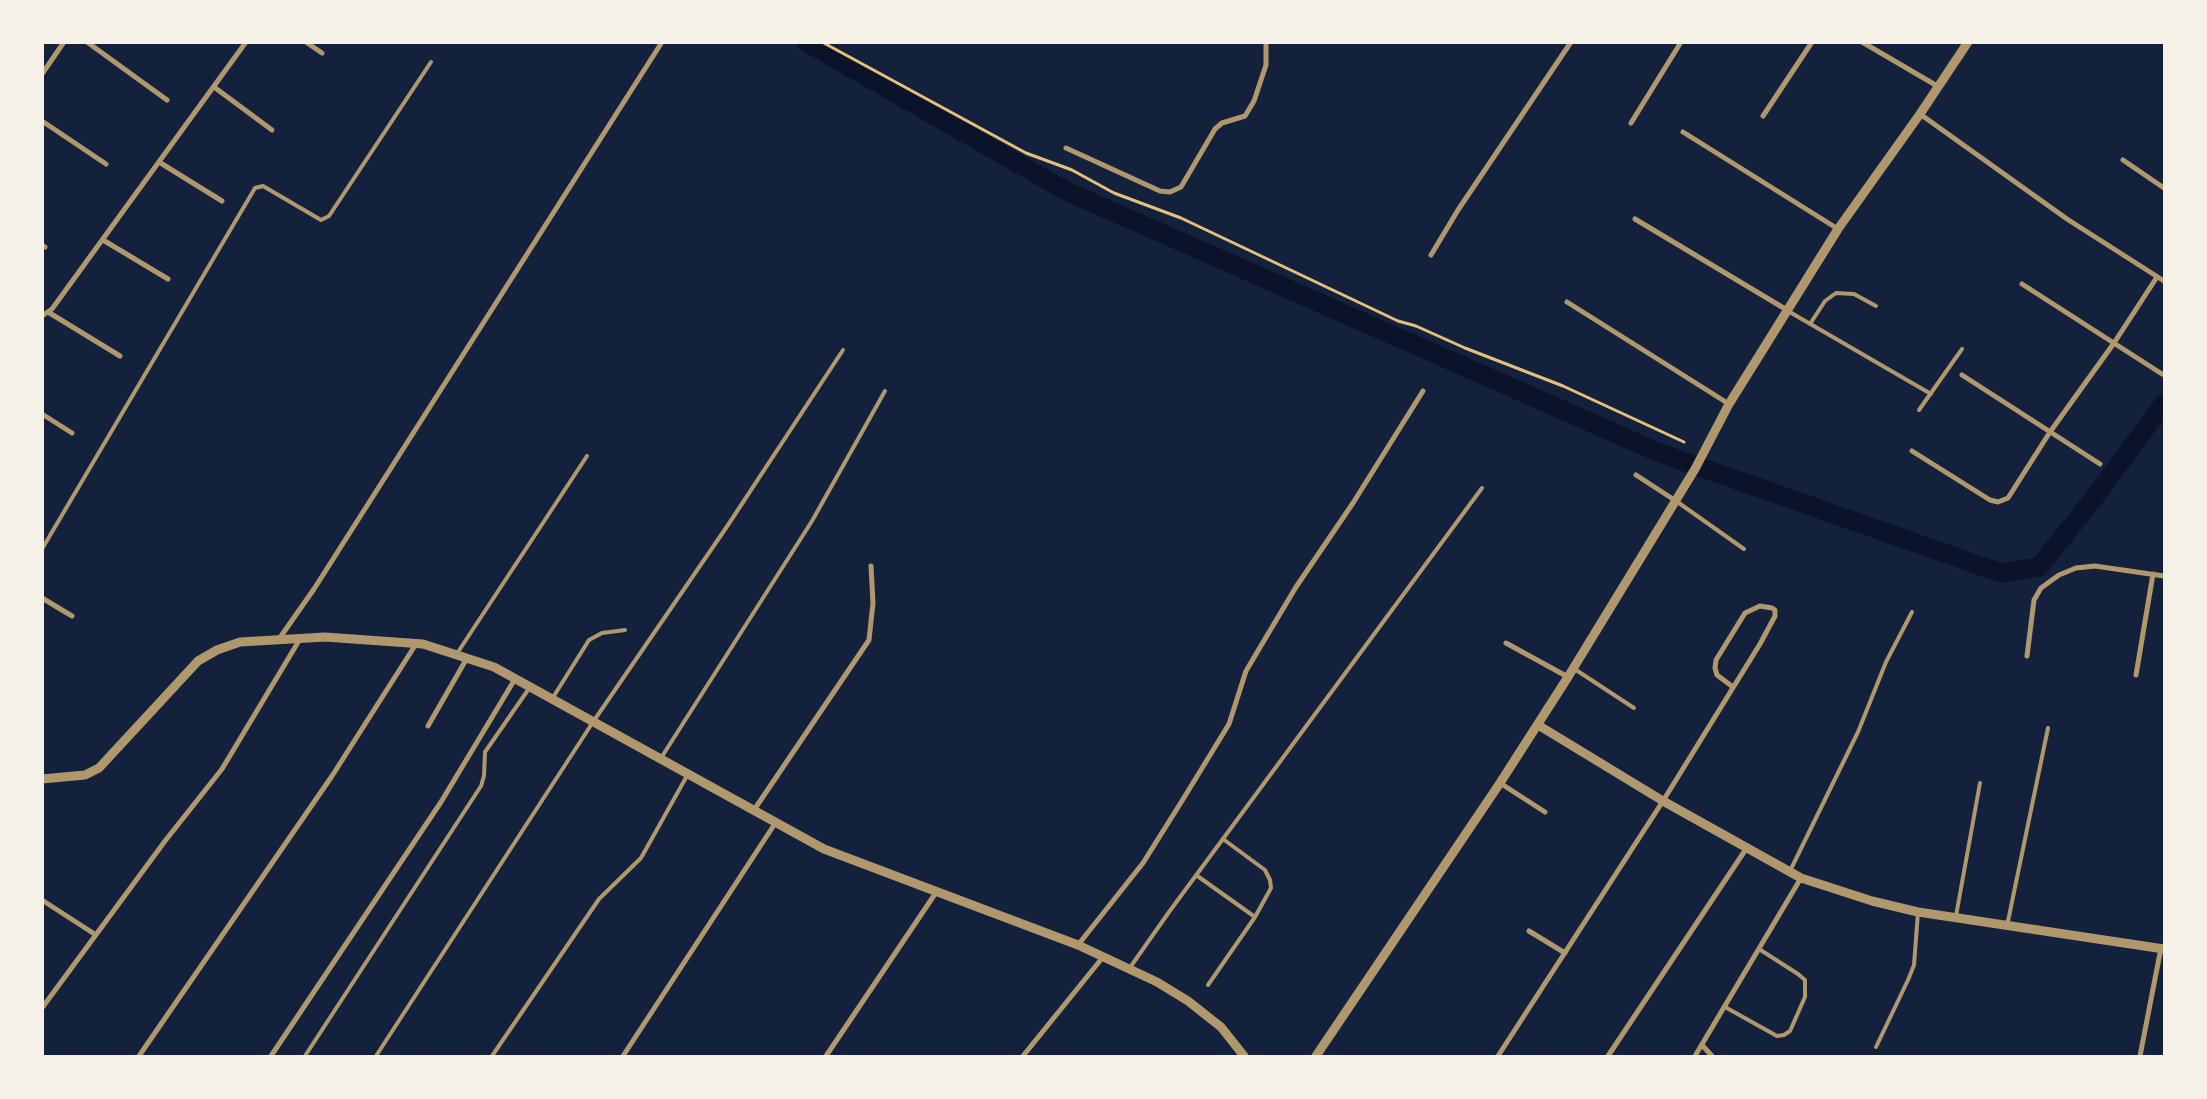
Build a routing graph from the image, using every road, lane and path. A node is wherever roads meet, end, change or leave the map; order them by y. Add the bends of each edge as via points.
1 (64, 42) edge
2 (87, 42) edge
3 (246, 42) edge
4 (306, 42) edge
5 (662, 42) edge
6 (822, 42) edge
7 (1266, 42) edge
8 (1571, 42) edge
9 (1681, 42) edge
10 (1812, 42) edge
11 (1862, 42) edge
12 (1968, 42) edge
13 (322, 53) dead end
14 (431, 62) dead end
15 (42, 74) edge
16 (214, 87) junction
17 (1939, 87) junction
18 (167, 100) dead end
19 (1920, 114) junction
20 (1763, 116) dead end
21 (42, 121) edge
22 (1631, 123) dead end
23 (272, 130) dead end
24 (1682, 132) dead end
25 (1066, 148) dead end
26 (2123, 160) dead end
27 (159, 162) junction
28 (106, 164) dead end
29 (2164, 188) edge
30 (222, 201) dead end
31 (1635, 218) dead end
32 (1838, 229) junction
33 (103, 240) junction
34 (1431, 255) dead end
35 (2157, 277) junction
36 (168, 279) dead end
37 (2164, 281) edge
38 (2022, 284) dead end
39 (1567, 302) dead end
40 (1876, 306) dead end
41 (1787, 310) junction
42 (48, 312) junction
43 (42, 316) edge
44 (1810, 324) junction
45 (2114, 343) junction
46 (1962, 349) dead end
47 (843, 350) dead end
48 (120, 356) dead end
49 (2162, 374) dead end
50 (1962, 375) dead end
51 (885, 391) dead end
52 (1423, 391) dead end
53 (1930, 394) junction
54 (1729, 404) junction
55 (1919, 410) dead end
56 (42, 414) edge
57 (2050, 432) junction
58 (72, 433) dead end
59 (1684, 442) dead end
60 (1912, 451) dead end
61 (587, 456) dead end
62 (2100, 464) dead end
63 (1636, 475) dead end
64 (1482, 488) dead end
65 (1676, 501) junction
66 (42, 549) edge
67 (1744, 549) dead end
68 (871, 566) dead end
69 (2153, 574) junction
70 (2164, 576) edge
71 (42, 598) edge
72 (1912, 612) dead end
73 (72, 616) dead end
74 (625, 630) dead end
75 (300, 638) junction
76 (278, 639) junction
77 (1506, 642) dead end
78 (416, 643) junction
79 (456, 655) junction
80 (2027, 656) dead end
81 (466, 658) junction
82 (1574, 668) junction
83 (2136, 675) dead end
84 (1568, 678) junction
85 (515, 679) junction
86 (530, 687) junction
87 (1733, 687) junction
88 (552, 699) junction
89 (1634, 708) dead end
90 (593, 722) junction
91 (1538, 725) junction
92 (428, 726) dead end
93 (2048, 728) dead end
94 (661, 759) junction
95 (688, 774) junction
96 (43, 780) edge
97 (1500, 783) junction
98 (1980, 783) dead end
99 (1663, 802) junction
100 (754, 810) junction
101 (1545, 812) dead end
102 (776, 822) junction
103 (1223, 839) junction
104 (1746, 849) junction
105 (1789, 873) junction
106 (1196, 876) junction
107 (1801, 878) junction
108 (937, 891) junction
109 (42, 900) edge
110 (1918, 912) junction
111 (1255, 917) junction
112 (1955, 918) junction
113 (2007, 926) junction
114 (1529, 931) dead end
115 (96, 935) junction
116 (1078, 944) junction
117 (1759, 949) junction
118 (2163, 949) edge
119 (1565, 953) junction
120 (1103, 957) junction
121 (1129, 969) junction
122 (1208, 985) dead end
123 (1725, 1007) junction
124 (42, 1008) edge
125 (1702, 1044) junction
126 (1876, 1047) dead end
127 (139, 1056) edge
128 (271, 1056) edge
129 (306, 1056) edge
130 (376, 1056) edge
131 (492, 1056) edge
132 (623, 1056) edge
133 (826, 1056) edge
134 (1023, 1056) edge
135 (1244, 1056) edge
136 (1316, 1056) edge
137 (1498, 1056) edge
138 (1608, 1056) edge
139 (1695, 1056) edge
140 (1712, 1056) edge
141 (2140, 1056) edge

1 - 15 street
2 - 18 street
3 - 16 street
4 - 13 street
5 - 76 street via 314,589
6 - 59 path via 1026,153 1072,170 1114,193 1181,218 1398,321 1563,386
7 - 25 street via 1266,65 1254,101 1245,116 1222,123 1215,130 1181,187 1170,192 1160,191
8 - 34 street
9 - 22 street
10 - 20 street
11 - 17 street
12 - 17 street
14 - 66 lane via 329,216 321,220 263,186 255,188
16 - 23 street
16 - 27 street
17 - 19 street
19 - 32 street
19 - 35 street
21 - 28 street
24 - 32 street
26 - 29 street
27 - 30 street
27 - 33 street
31 - 41 street
32 - 41 street
33 - 36 street
33 - 42 street
35 - 37 street
35 - 45 street
38 - 45 street
39 - 54 street
40 - 44 lane via 1854,294 1836,293 1825,301
41 - 44 lane
41 - 54 street
42 - 43 street
42 - 48 street
44 - 53 lane
45 - 49 street
45 - 57 street
46 - 53 lane
47 - 90 lane
50 - 57 street
51 - 94 lane via 812,520
52 - 116 street via 1296,587 1246,671 1229,724 1185,796 1143,863
53 - 55 lane
54 - 65 street
56 - 58 street
57 - 60 street via 2008,498 1998,502
57 - 62 street
61 - 79 lane
63 - 65 street
64 - 103 lane
65 - 67 lane
65 - 82 street
68 - 100 street via 873,603 869,640
69 - 70 street
69 - 80 street via 2095,566 2076,568 2059,575 2041,588 2034,600
69 - 83 street
71 - 73 street
72 - 105 lane
74 - 88 lane via 602,633 589,640
75 - 76 street
75 - 78 street
75 - 115 street via 222,769
76 - 96 street via 240,642 198,661 99,768 85,776
77 - 84 street
78 - 79 street
78 - 127 street via 321,791
79 - 81 street
81 - 85 street via 494,667
81 - 92 street
82 - 84 street
82 - 89 lane
84 - 91 street
85 - 86 street
85 - 128 street via 441,802
86 - 88 street
86 - 129 lane via 485,752 481,786
87 - 87 street via 1717,675 1716,660 1745,613 1760,606 1772,608 1775,616
87 - 99 street
88 - 90 street
90 - 94 street
90 - 130 lane
91 - 97 street
91 - 99 street
93 - 113 lane
94 - 95 street
95 - 100 street
95 - 131 lane via 641,858 599,899
97 - 101 street
97 - 136 street
98 - 112 lane
99 - 104 street
99 - 119 street
100 - 102 street
102 - 108 street via 824,849
102 - 132 street
103 - 106 lane
103 - 111 lane via 1265,870 1270,880 1271,888
104 - 105 street
104 - 138 street
105 - 107 street
106 - 111 lane
106 - 121 lane
107 - 110 street via 1872,902
107 - 117 street
108 - 116 street
108 - 133 street
109 - 115 street
110 - 112 street
110 - 126 lane via 1914,965
111 - 122 lane
112 - 113 street
113 - 118 street
114 - 119 street
115 - 124 street
116 - 120 street
117 - 123 street
117 - 123 lane via 1805,980 1805,997 1790,1031 1777,1036
118 - 141 street
119 - 137 street
120 - 121 street
120 - 134 street
121 - 135 street via 1188,1001 1221,1027
123 - 125 street
125 - 139 street
125 - 140 street

